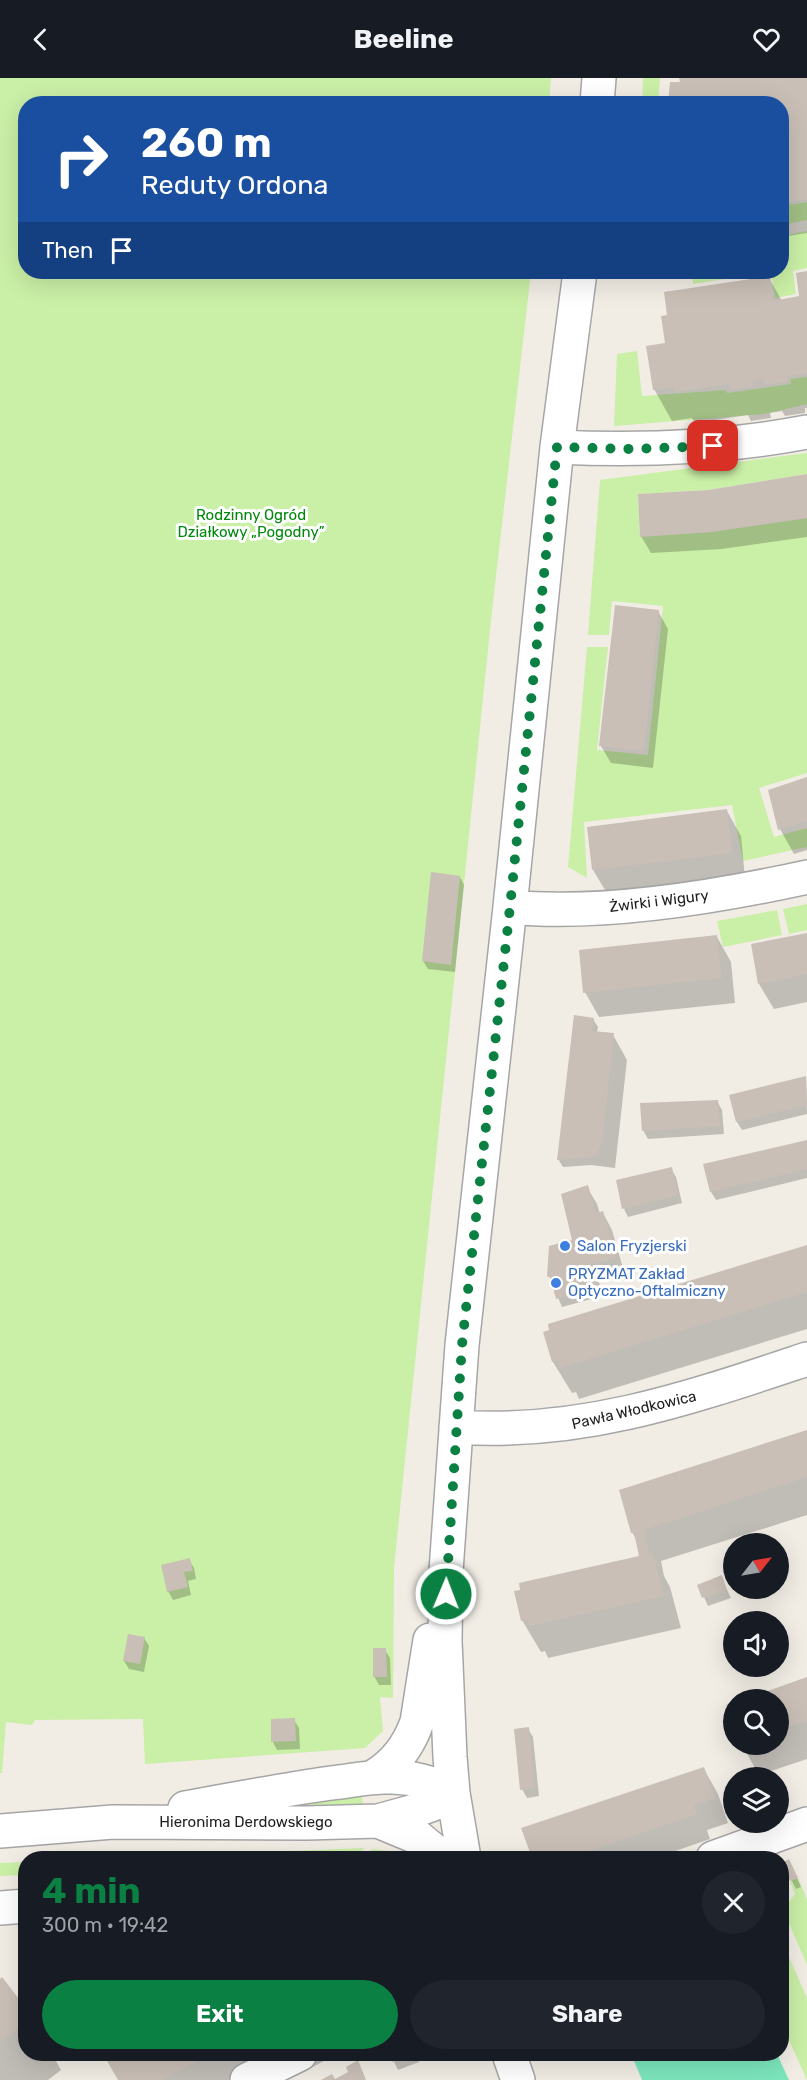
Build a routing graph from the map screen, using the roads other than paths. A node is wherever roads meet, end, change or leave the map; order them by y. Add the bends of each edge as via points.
1 (599, 78) edge
2 (598, 96) edge
3 (578, 279) edge
4 (807, 432) edge
5 (557, 447) junction
6 (807, 877) edge
7 (510, 907) junction
8 (807, 1359) edge
9 (456, 1427) junction
10 (446, 1571) junction
11 (373, 1777) junction
12 (453, 1793) junction
13 (378, 1821) junction
14 (113, 1822) junction
15 (807, 1824) edge
16 (0, 1831) edge
17 (435, 1851) edge
18 (463, 1851) edge
19 (732, 1851) edge
20 (18, 1907) edge
21 (0, 1908) edge
22 (286, 2061) edge
23 (511, 2061) edge
24 (247, 2080) edge
25 (518, 2080) edge

1 - 2 street
3 - 5 street
4 - 5 street via 696,447
5 - 7 street
6 - 7 street, Żwirki i Wigury via 658,902 586,909
7 - 9 street
8 - 9 street, Pawła Włodkowica via 707,1393 627,1414 528,1429
9 - 10 street
10 - 11 street via 417,1722 403,1749
10 - 12 street via 448,1735
11 - 12 street, Hieronima Derdowskiego via 416,1779
11 - 14 street, Hieronima Derdowskiego
12 - 13 street, Hieronima Derdowskiego via 436,1803
12 - 18 street
13 - 14 street, Hieronima Derdowskiego
13 - 17 street, Hieronima Derdowskiego via 419,1838
14 - 16 street, Hieronima Derdowskiego
15 - 19 street
20 - 21 street
22 - 24 street
23 - 25 street

